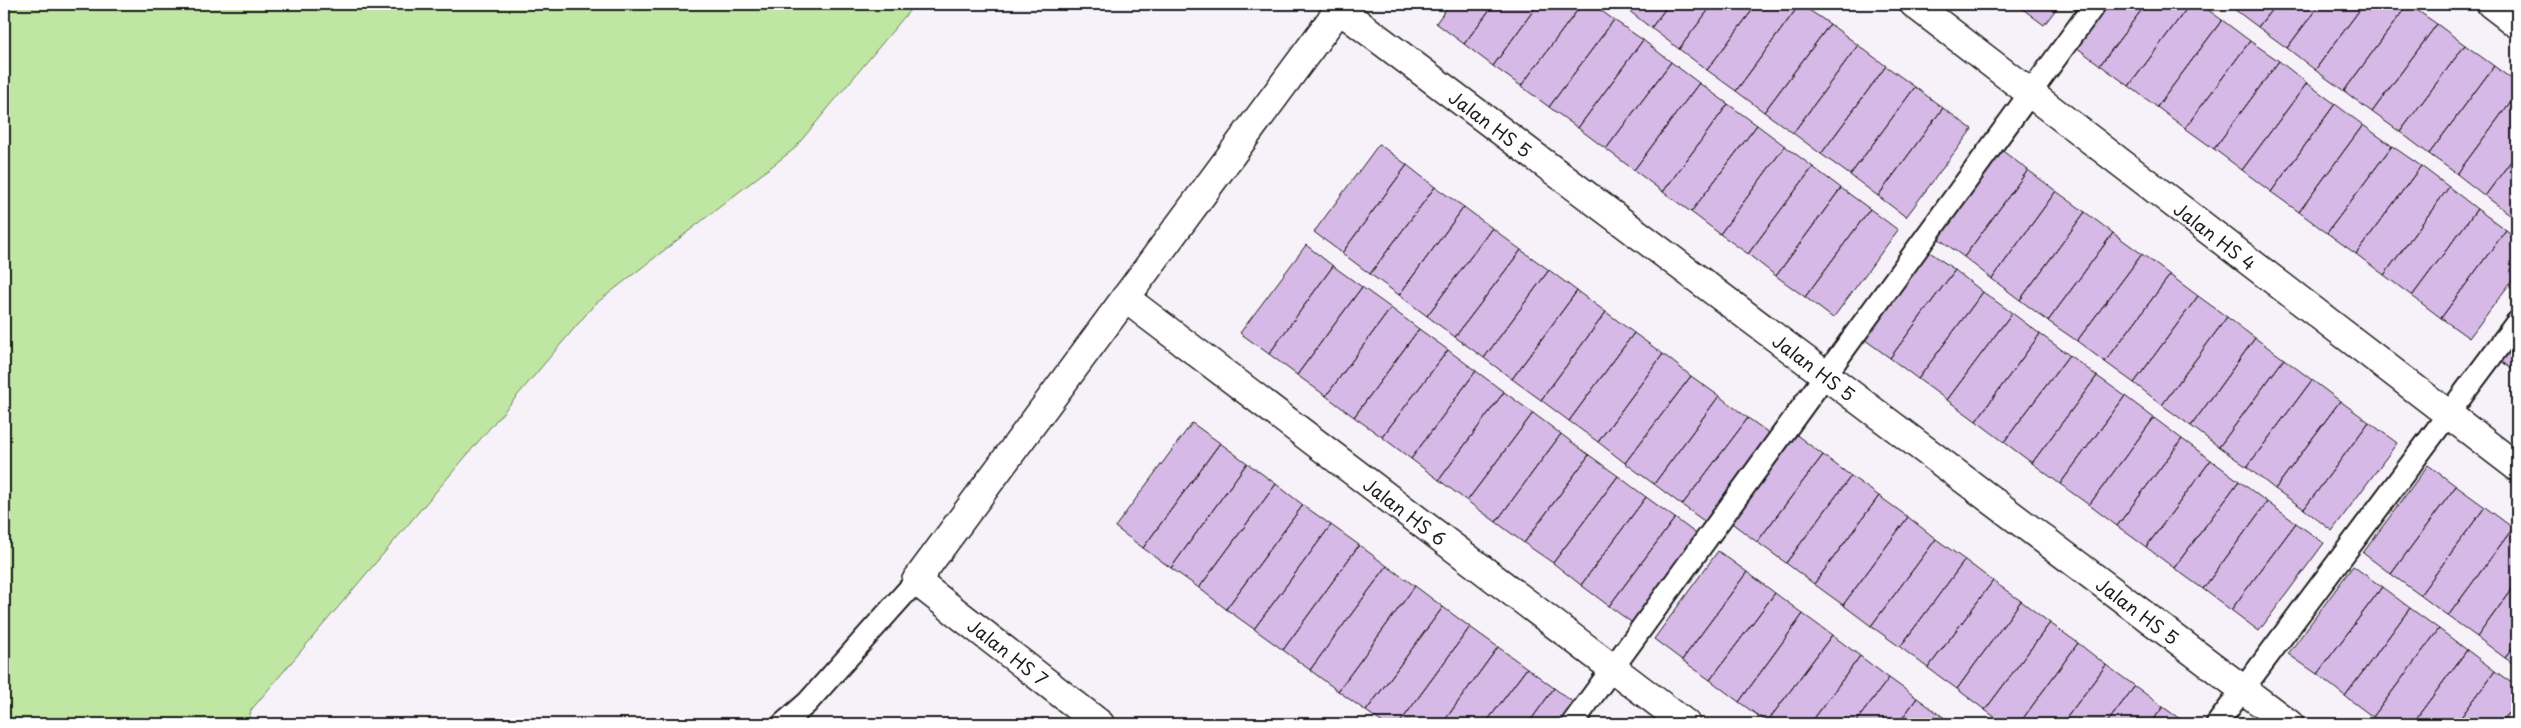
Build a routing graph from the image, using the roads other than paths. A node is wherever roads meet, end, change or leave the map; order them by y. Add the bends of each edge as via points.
1 (1914, 4) edge
2 (2095, 4) edge
3 (2491, 4) edge
4 (1341, 7) edge
5 (2517, 24) edge
6 (2030, 93) junction
7 (1125, 298) junction
8 (2517, 322) edge
9 (1825, 376) junction
10 (2449, 414) junction
11 (2517, 467) edge
12 (916, 581) junction
13 (1613, 669) junction
14 (2243, 690) junction
15 (783, 724) edge
16 (1100, 724) edge
17 (1572, 724) edge
18 (1686, 724) edge
19 (2217, 724) edge
20 (2289, 724) edge

1 - 6 street, Jalan HS 4
2 - 6 lane
3 - 5 street
4 - 7 street
4 - 9 street, Jalan HS 5
6 - 9 lane
6 - 10 street, Jalan HS 4
7 - 12 street
7 - 13 street, Jalan HS 6
8 - 10 lane
9 - 13 lane
9 - 14 street, Jalan HS 5
10 - 11 street, Jalan HS 4
10 - 14 lane
12 - 15 lane via 807,703
12 - 16 street, Jalan HS 7
13 - 17 lane
13 - 18 street, Jalan HS 6
14 - 19 lane
14 - 20 street, Jalan HS 5

